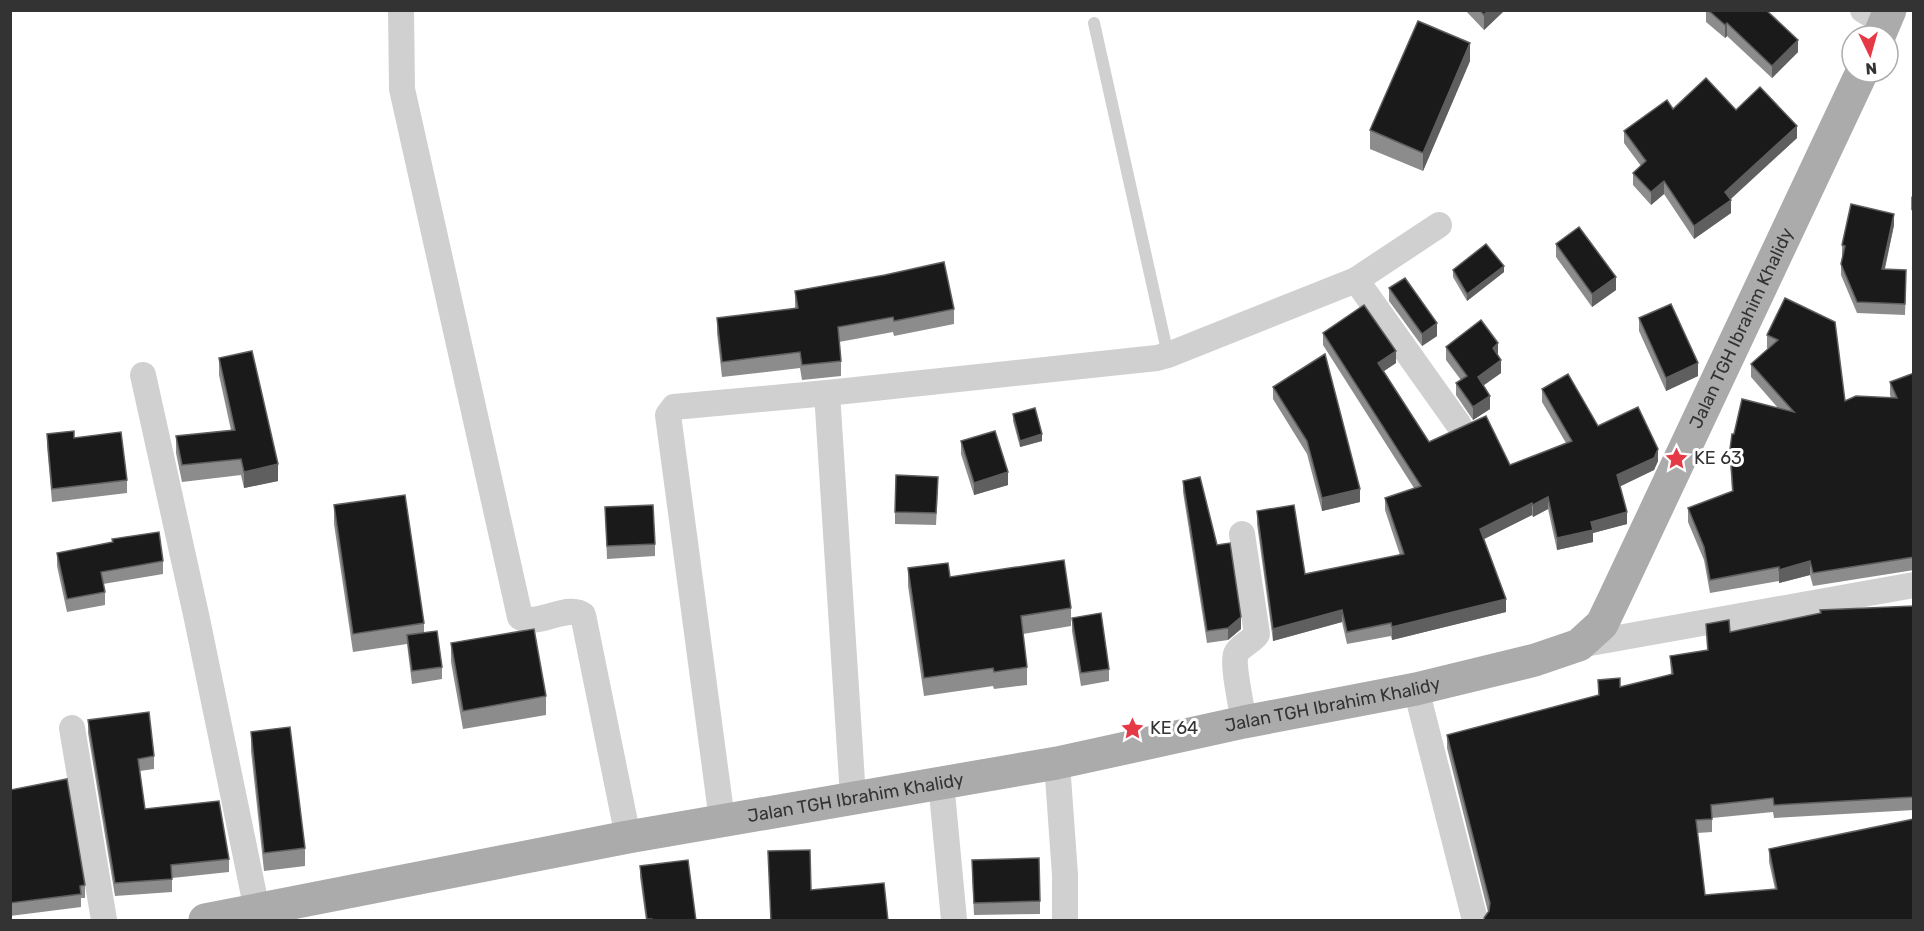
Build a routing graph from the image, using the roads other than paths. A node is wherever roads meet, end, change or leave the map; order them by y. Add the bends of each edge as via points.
1 (400, 10) edge
2 (1094, 23) dead end
3 (1856, 84) edge
4 (1439, 225) dead end
5 (1356, 280) junction
6 (1168, 355) junction
7 (143, 375) dead end
8 (827, 393) junction
9 (1459, 425) dead end
10 (1242, 534) dead end
11 (1914, 585) edge
12 (1579, 645) junction
13 (1416, 689) junction
14 (1244, 722) junction
15 (72, 728) dead end
16 (1057, 763) junction
17 (941, 782) junction
18 (853, 797) junction
19 (722, 820) junction
20 (628, 837) junction
21 (257, 910) junction
22 (104, 921) edge
23 (205, 921) edge
24 (954, 921) edge
25 (1065, 921) edge
26 (1475, 921) edge

1 - 20 street via 402,89 520,617 528,621 575,611 583,615
2 - 6 lane
3 - 12 main road, Jalan TGH Ibrahim Khalidy via 1602,624
4 - 5 street
5 - 6 street
5 - 9 street
6 - 8 street
7 - 21 street
8 - 18 street
8 - 19 street via 674,407 668,416
10 - 14 street via 1257,634 1236,654 1234,664
11 - 12 street
12 - 13 main road, Jalan TGH Ibrahim Khalidy via 1535,660
13 - 14 main road, Jalan TGH Ibrahim Khalidy
13 - 26 street
14 - 16 main road, Jalan TGH Ibrahim Khalidy
15 - 22 street
16 - 17 main road, Jalan TGH Ibrahim Khalidy
16 - 25 street
17 - 18 main road, Jalan TGH Ibrahim Khalidy
17 - 24 street
18 - 19 main road, Jalan TGH Ibrahim Khalidy
19 - 20 main road, Jalan TGH Ibrahim Khalidy
20 - 21 main road, Jalan TGH Ibrahim Khalidy
21 - 23 main road, Jalan TGH Ibrahim Khalidy

